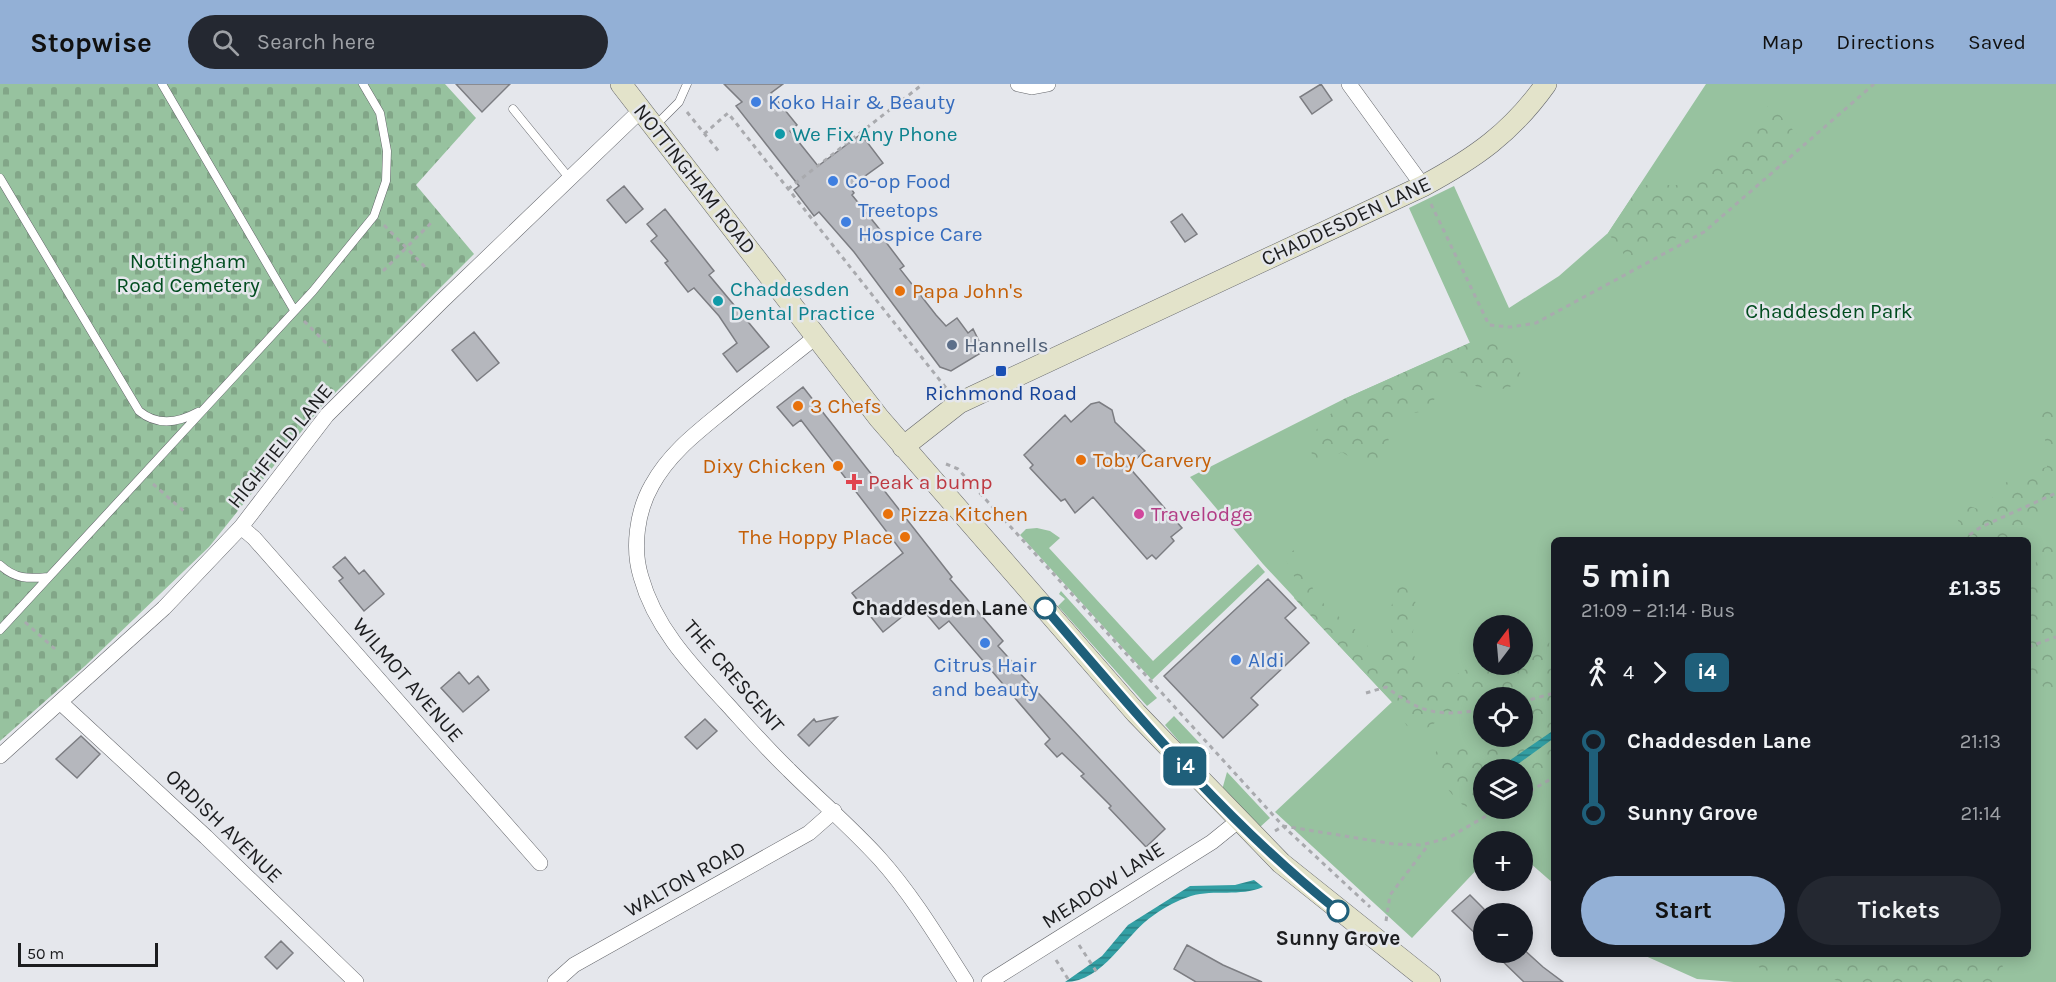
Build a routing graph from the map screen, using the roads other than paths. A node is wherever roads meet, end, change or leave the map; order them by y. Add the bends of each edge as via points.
1 (162, 84) edge
2 (363, 84) edge
3 (621, 84) edge
4 (687, 84) edge
5 (1018, 84) edge
6 (1048, 84) edge
7 (1349, 84) edge
8 (1546, 84) edge
9 (513, 109) dead end
10 (648, 119) junction
11 (0, 178) edge
12 (570, 178) junction
13 (1423, 186) junction
14 (294, 310) junction
15 (817, 336) junction
16 (202, 410) junction
17 (903, 447) junction
18 (241, 527) junction
19 (0, 565) edge
20 (48, 577) junction
21 (0, 630) edge
22 (61, 703) junction
23 (0, 756) edge
24 (834, 811) junction
25 (1238, 821) junction
26 (540, 863) dead end
27 (356, 982) edge
28 (555, 982) edge
29 (966, 982) edge
30 (989, 982) edge
31 (1430, 982) edge

1 - 14 lane
2 - 14 lane via 380,113 387,151 386,181 374,216
3 - 10 street, NOTTINGHAM ROAD
4 - 10 lane via 679,102
5 - 6 street
7 - 13 street
8 - 13 street, CHADDESDEN LANE via 1526,112 1495,142
9 - 12 lane
10 - 12 street, HIGHFIELD LANE
10 - 15 street, NOTTINGHAM ROAD
11 - 16 lane via 139,411 152,420 164,422
12 - 18 street, HIGHFIELD LANE via 327,415
13 - 17 street, CHADDESDEN LANE via 959,403
14 - 16 lane
15 - 17 street, NOTTINGHAM ROAD
15 - 24 street, THE CRESCENT via 668,459 647,494 636,549 645,589 671,640 789,770
16 - 20 lane
17 - 25 street, NOTTINGHAM ROAD via 1136,713
18 - 22 street, HIGHFIELD LANE via 164,608
18 - 26 street, WILMOT AVENUE via 254,537
19 - 20 lane via 11,575 26,580
20 - 21 lane
22 - 23 street, HIGHFIELD LANE
22 - 27 street, ORDISH AVENUE
24 - 28 street, WALTON ROAD via 809,833 574,965
24 - 29 street, THE CRESCENT via 892,874
25 - 30 street, MEADOW LANE via 1212,842
25 - 31 street, NOTTINGHAM ROAD via 1317,894

